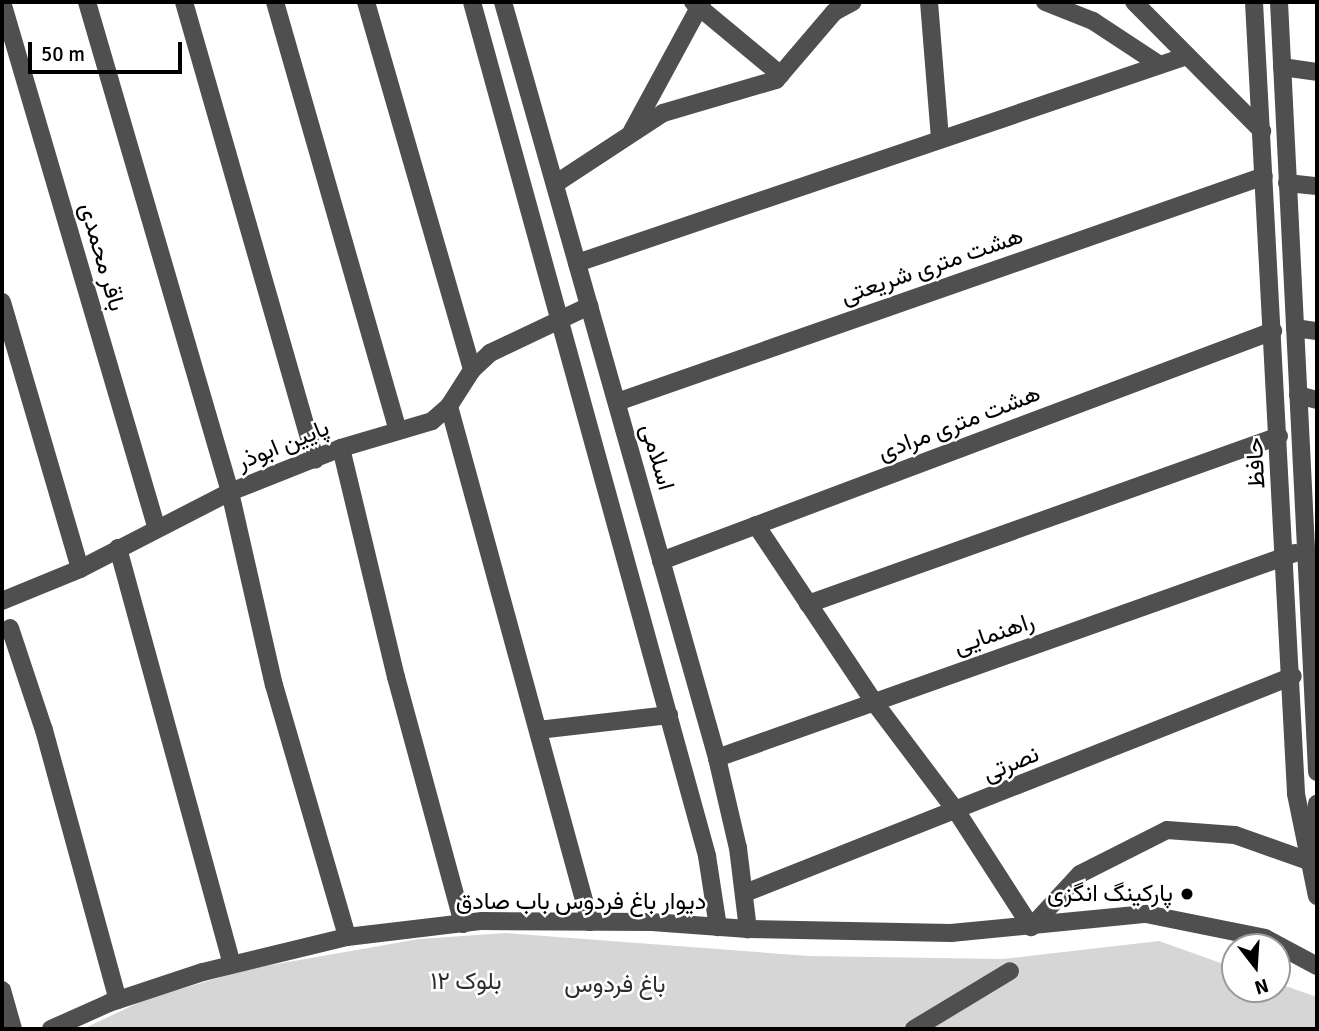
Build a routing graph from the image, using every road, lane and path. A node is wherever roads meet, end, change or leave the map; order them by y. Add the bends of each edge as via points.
1 (2, 2) edge
2 (87, 2) edge
3 (184, 2) edge
4 (275, 2) edge
5 (366, 2) edge
6 (472, 2) edge
7 (503, 2) edge
8 (853, 2) edge
9 (929, 2) edge
10 (1045, 2) edge
11 (1134, 2) edge
12 (1254, 2) edge
13 (1279, 2) edge
14 (698, 3) edge
15 (1187, 56) junction
16 (1160, 65) junction
17 (1282, 67) junction
18 (1317, 72) edge
19 (781, 75) junction
20 (1262, 131) junction
21 (630, 134) junction
22 (940, 140) junction
23 (1264, 176) junction
24 (1287, 183) junction
25 (555, 184) junction
26 (1317, 186) edge
27 (577, 263) junction
28 (2, 302) edge
29 (589, 306) junction
30 (562, 316) junction
31 (1295, 328) junction
32 (1273, 331) junction
33 (1317, 331) edge
34 (472, 370) junction
35 (1298, 396) junction
36 (1317, 400) edge
37 (617, 402) junction
38 (449, 406) junction
39 (398, 430) junction
40 (1279, 436) junction
41 (341, 448) junction
42 (315, 460) junction
43 (230, 492) junction
44 (755, 525) junction
45 (156, 526) junction
46 (118, 548) junction
47 (1286, 557) junction
48 (661, 561) junction
49 (1310, 562) edge
50 (80, 569) junction
51 (2, 601) edge
52 (808, 604) junction
53 (10, 628) dead end
54 (1293, 677) junction
55 (1315, 694) edge
56 (874, 702) junction
57 (669, 715) junction
58 (538, 730) junction
59 (717, 758) junction
60 (1317, 772) edge
61 (1317, 804) edge
62 (957, 812) junction
63 (1313, 863) edge
64 (745, 893) junction
65 (1317, 895) edge
66 (590, 922) junction
67 (463, 923) junction
68 (719, 927) junction
69 (1031, 927) junction
70 (748, 929) junction
71 (347, 937) junction
72 (232, 964) junction
73 (1317, 966) edge
74 (1010, 971) dead end
75 (2, 990) edge
76 (118, 1000) junction
77 (13, 1029) edge
78 (51, 1029) edge
79 (914, 1029) edge

1 - 45 street, باقر محمدی
2 - 43 street
3 - 42 street
4 - 39 street
5 - 34 street
6 - 30 street
7 - 25 street, اسلامی
8 - 19 street via 834,12
9 - 22 street
10 - 16 street via 1093,21
11 - 15 street
12 - 20 street, حافظ
13 - 17 street, حافظ
14 - 19 street
14 - 21 street
15 - 16 street
15 - 20 street
16 - 22 street
17 - 18 street
17 - 24 street, حافظ
19 - 21 street via 747,92 663,113
20 - 23 street, حافظ
21 - 25 street
22 - 27 street
23 - 32 street, حافظ
23 - 37 street, هشت متری شریعتی
24 - 26 street
24 - 31 street, حافظ
25 - 27 street, اسلامی
27 - 29 street, اسلامی
28 - 50 street
29 - 30 street, پایین ابوذر
29 - 37 street, اسلامی
30 - 34 street, پایین ابوذر via 489,353
30 - 57 street
31 - 33 street
31 - 35 street, حافظ
32 - 40 street, حافظ
32 - 44 street, هشت متری مرادی
34 - 38 street, پایین ابوذر
35 - 36 street
35 - 49 street, حافظ
37 - 48 street, اسلامی
38 - 39 street, پایین ابوذر via 432,421
38 - 58 street
39 - 41 street, پایین ابوذر
40 - 47 street, حافظ
40 - 52 street
41 - 42 street, پایین ابوذر
41 - 67 street via 396,677
42 - 43 street, پایین ابوذر
43 - 45 street, پایین ابوذر
43 - 71 street via 274,685
44 - 48 street, هشت متری مرادی
44 - 52 street
45 - 46 street, پایین ابوذر
46 - 50 street, پایین ابوذر
46 - 72 street
47 - 49 street, راهنمایی
47 - 54 street, حافظ
47 - 56 street, راهنمایی
48 - 59 street, اسلامی
49 - 55 street, حافظ
50 - 51 street, پایین ابوذر
52 - 56 street
53 - 76 street via 44,730
54 - 62 street, نصرتی
54 - 63 street, حافظ via 1296,794
55 - 60 street, حافظ
56 - 59 street, راهنمایی
56 - 62 street
57 - 58 street
57 - 68 street via 707,856
58 - 66 street
59 - 64 street, اسلامی
61 - 63 street
62 - 64 street, نصرتی
62 - 69 street
63 - 65 street, حافظ
63 - 69 street via 1235,835 1167,830 1080,874
64 - 70 street, اسلامی
66 - 67 street, دیوار باغ فردوس باب صادق
66 - 68 street, دیوار باغ فردوس باب صادق
67 - 71 street, دیوار باغ فردوس باب صادق
68 - 70 street, دیوار باغ فردوس باب صادق
69 - 70 street, دیوار باغ فردوس باب صادق via 951,933
69 - 73 street, دیوار باغ فردوس باب صادق via 1146,914 1265,939
71 - 72 street, دیوار باغ فردوس باب صادق
72 - 76 street, دیوار باغ فردوس باب صادق
74 - 79 street
75 - 77 street
76 - 78 street, دیوار باغ فردوس باب صادق

